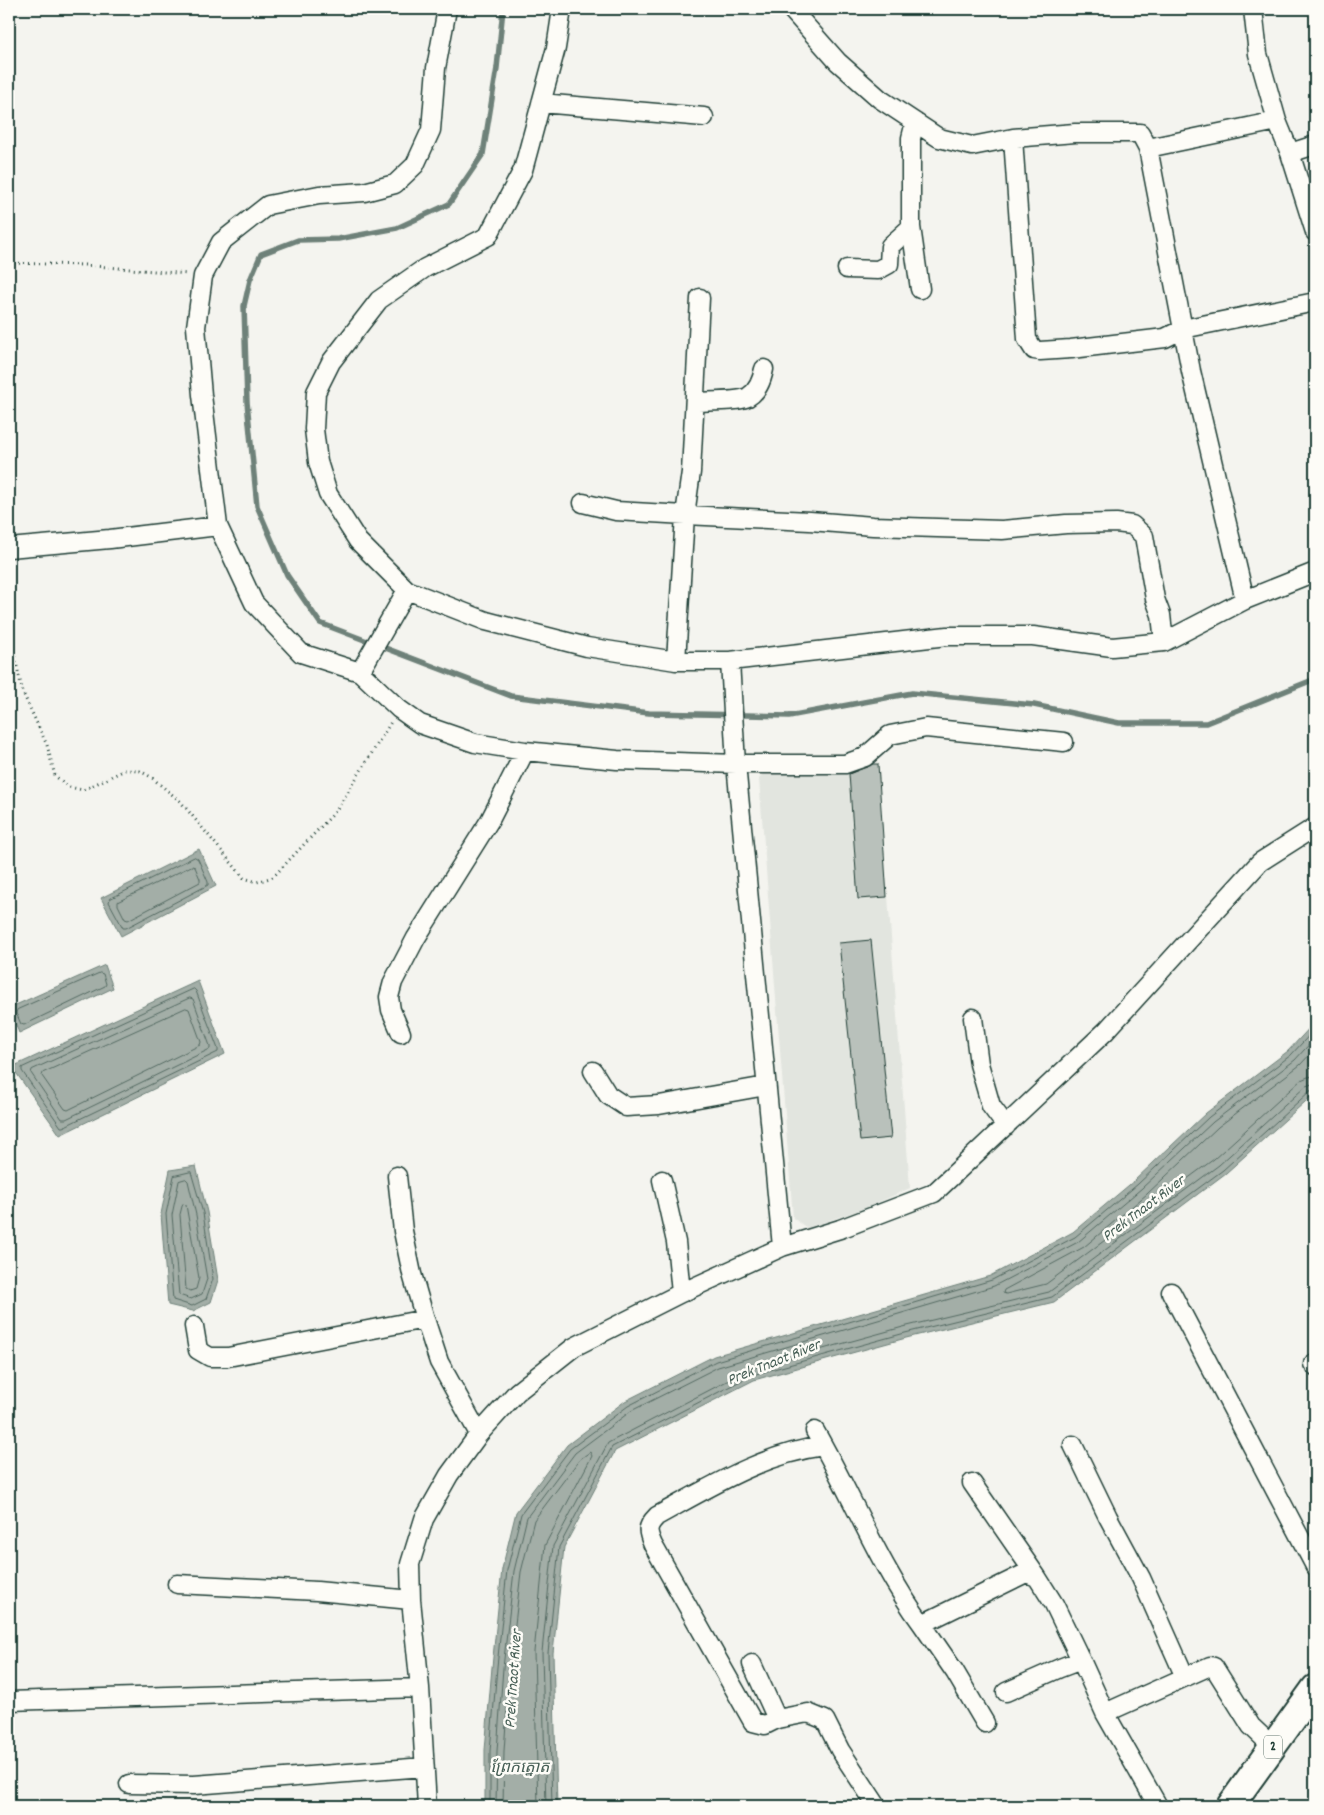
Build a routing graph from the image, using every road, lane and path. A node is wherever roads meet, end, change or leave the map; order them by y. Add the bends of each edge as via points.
1 (447, 9) edge
2 (562, 9) edge
3 (791, 9) edge
4 (1253, 9) edge
5 (541, 103) junction
6 (704, 117) dead end
7 (1277, 121) junction
8 (915, 122) junction
9 (1013, 138) junction
10 (1315, 145) edge
11 (1148, 148) junction
12 (1290, 153) junction
13 (911, 227) junction
14 (1315, 232) edge
15 (9, 264) edge
16 (847, 269) dead end
17 (203, 276) junction
18 (920, 289) dead end
19 (700, 298) dead end
20 (1315, 302) edge
21 (1182, 329) junction
22 (764, 370) dead end
23 (695, 402) junction
24 (583, 503) dead end
25 (685, 516) junction
26 (218, 526) junction
27 (9, 548) edge
28 (1315, 572) edge
29 (407, 590) junction
30 (1245, 600) junction
31 (9, 632) edge
32 (1164, 642) junction
33 (676, 661) junction
34 (730, 661) junction
35 (360, 672) junction
36 (399, 709) junction
37 (1064, 742) dead end
38 (525, 751) junction
39 (736, 764) junction
40 (1315, 827) edge
41 (973, 1018) dead end
42 (401, 1033) dead end
43 (593, 1071) dead end
44 (766, 1086) junction
45 (1006, 1126) junction
46 (398, 1176) dead end
47 (662, 1180) dead end
48 (782, 1247) junction
49 (1172, 1292) dead end
50 (681, 1293) junction
51 (424, 1319) junction
52 (194, 1326) dead end
53 (479, 1434) junction
54 (1072, 1445) dead end
55 (972, 1483) dead end
56 (1315, 1566) edge
57 (1037, 1577) junction
58 (177, 1584) dead end
59 (411, 1600) junction
60 (922, 1624) junction
61 (1081, 1660) junction
62 (752, 1664) dead end
63 (1185, 1677) junction
64 (420, 1688) junction
65 (1315, 1688) edge
66 (1006, 1692) dead end
67 (9, 1701) edge
68 (1105, 1713) junction
69 (777, 1719) junction
70 (985, 1723) dead end
71 (1273, 1747) junction
72 (424, 1767) junction
73 (130, 1784) dead end
74 (427, 1806) edge
75 (877, 1806) edge
76 (1158, 1806) edge
77 (1230, 1806) edge

1 - 17 street via 436,68 432,130 415,165 394,184 364,192 319,195 268,205 221,242
2 - 5 street via 556,48
3 - 8 street via 838,62 880,99
4 - 7 street via 1258,54
5 - 6 street
5 - 29 street via 523,170 488,236 425,268 379,300 331,362 316,392 314,429 318,462 328,494 358,541
7 - 11 street
7 - 12 street
8 - 9 street via 939,138 972,146
8 - 13 street via 911,138
9 - 11 street via 1140,133
9 - 21 street via 1026,339 1034,350 1165,338
10 - 12 street
11 - 21 street
12 - 14 street
13 - 16 street via 890,246 889,264 878,270
13 - 18 street
15 - 17 path via 84,265
17 - 26 street via 196,327
19 - 23 street
20 - 21 street
21 - 30 street
22 - 23 street via 762,382 748,397
23 - 25 street
24 - 25 street via 616,511
25 - 32 street via 941,529 1132,525 1144,536
25 - 33 street
26 - 27 street
26 - 35 street via 254,603 301,653
28 - 30 street
29 - 33 street via 486,621 587,647
29 - 35 street
30 - 32 street
31 - 36 path via 23,692 46,745 55,776 69,787 83,790 125,770 140,771 180,801 244,878 257,882 273,877 336,811
32 - 34 street via 1112,647 1033,636 947,636
33 - 34 street
34 - 39 street
35 - 36 street
36 - 38 street via 420,724 475,743
37 - 39 street via 926,728 890,735 865,757 845,764
38 - 39 street via 617,760
38 - 42 street via 490,820 416,938 393,982 389,997 391,1010
39 - 44 street
40 - 45 street via 1260,862 1106,1031
41 - 45 street via 978,1064 991,1106
43 - 44 street via 608,1095 626,1107 659,1105
44 - 48 street
45 - 48 street via 934,1193
46 - 51 street via 403,1231
47 - 50 street via 676,1242
48 - 50 street
49 - 56 street
50 - 53 street via 574,1347 517,1392
51 - 52 street via 210,1358 198,1350
51 - 53 street via 439,1362
53 - 59 street via 449,1475 424,1518 410,1564
54 - 63 street via 1141,1578
55 - 57 street
57 - 60 street via 1026,1573
57 - 61 street
58 - 59 street via 317,1591
59 - 64 street
60 - 69 street via 870,1541 819,1439 743,1470 657,1516 648,1528 653,1545 753,1722 765,1725
60 - 70 street
61 - 66 street
61 - 68 street
62 - 69 street
63 - 68 street
63 - 71 street via 1214,1667 1252,1726
64 - 67 street
64 - 72 street
65 - 71 highway, 2
68 - 76 street
69 - 75 street via 808,1713 825,1720 840,1750
71 - 77 highway, 2
72 - 73 street via 194,1785
72 - 74 street

